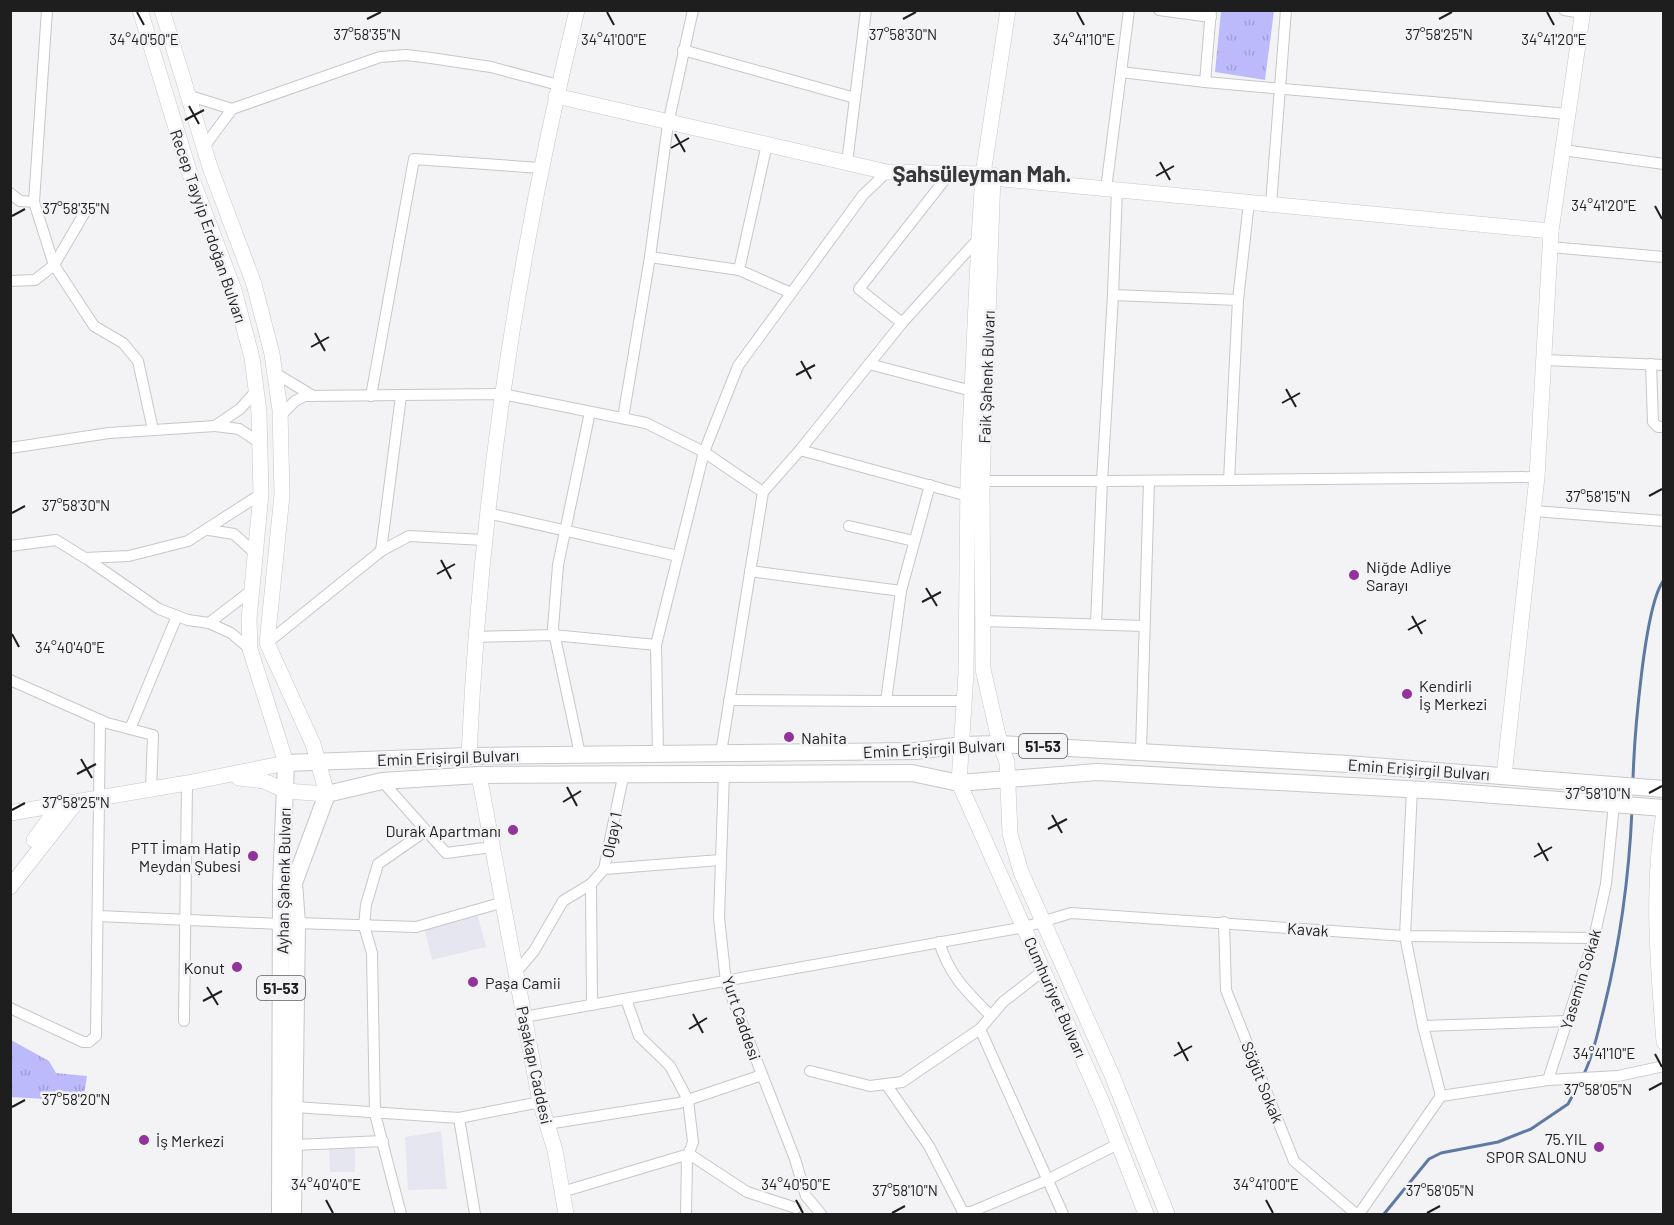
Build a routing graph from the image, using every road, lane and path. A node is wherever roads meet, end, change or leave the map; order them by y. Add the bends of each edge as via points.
1 (47, 10) edge
2 (140, 10) edge
3 (162, 10) edge
4 (577, 10) edge
5 (693, 10) edge
6 (866, 10) edge
7 (1008, 10) edge
8 (1018, 10) edge
9 (1129, 10) edge
10 (1159, 10) edge
11 (1286, 10) edge
12 (1564, 10) edge
13 (1583, 12) edge
14 (1211, 14) edge
15 (683, 50) junction
16 (1121, 72) junction
17 (1205, 82) junction
18 (1279, 89) junction
19 (557, 91) junction
20 (187, 95) junction
21 (855, 98) junction
22 (232, 109) junction
23 (1568, 114) junction
24 (668, 124) junction
25 (767, 144) junction
26 (204, 147) junction
27 (1563, 150) junction
28 (847, 162) junction
29 (1664, 164) edge
30 (540, 168) junction
31 (887, 172) junction
32 (950, 173) junction
33 (988, 176) junction
34 (1112, 189) junction
35 (10, 193) edge
36 (15, 200) edge
37 (34, 202) junction
38 (1250, 202) junction
39 (1271, 204) junction
40 (85, 212) dead end
41 (1551, 231) junction
42 (979, 238) junction
43 (1550, 247) junction
44 (650, 257) junction
45 (1664, 257) edge
46 (54, 265) junction
47 (739, 270) junction
48 (10, 281) edge
49 (791, 293) junction
50 (1113, 296) junction
51 (1238, 300) junction
52 (902, 323) junction
53 (1544, 360) junction
54 (869, 364) junction
55 (1651, 364) junction
56 (1664, 364) edge
57 (275, 373) junction
58 (256, 391) junction
59 (972, 391) junction
60 (502, 394) junction
61 (313, 396) junction
62 (371, 396) junction
63 (401, 396) junction
64 (590, 412) junction
65 (280, 416) junction
66 (623, 418) junction
67 (215, 426) junction
68 (1664, 427) edge
69 (153, 430) junction
70 (260, 443) junction
71 (10, 448) edge
72 (800, 450) junction
73 (704, 452) junction
74 (1537, 477) junction
75 (1229, 480) junction
76 (982, 481) junction
77 (1102, 481) junction
78 (1149, 481) junction
79 (930, 485) junction
80 (763, 492) junction
81 (261, 494) junction
82 (968, 496) junction
83 (1533, 512) junction
84 (487, 513) junction
85 (1664, 521) edge
86 (849, 526) dead end
87 (209, 530) junction
88 (565, 531) junction
89 (484, 540) junction
90 (915, 541) junction
91 (10, 546) edge
92 (381, 551) junction
93 (257, 555) junction
94 (678, 556) junction
95 (85, 558) junction
96 (750, 571) junction
97 (252, 590) junction
98 (901, 591) junction
99 (177, 616) junction
100 (983, 621) junction
101 (209, 623) junction
102 (1096, 624) junction
103 (1144, 626) junction
104 (553, 635) junction
105 (474, 637) junction
106 (267, 643) junction
107 (656, 645) junction
108 (250, 648) junction
109 (10, 680) edge
110 (729, 700) junction
111 (886, 701) junction
112 (965, 701) junction
113 (100, 720) junction
114 (130, 729) junction
115 (1000, 744) junction
116 (962, 745) junction
117 (1141, 751) junction
118 (721, 753) junction
119 (580, 754) junction
120 (658, 754) junction
121 (469, 756) junction
122 (286, 762) junction
123 (318, 762) junction
124 (624, 772) junction
125 (724, 773) junction
126 (479, 775) junction
127 (1504, 776) junction
128 (224, 777) junction
129 (1007, 780) junction
130 (382, 782) junction
131 (187, 783) junction
132 (959, 783) junction
133 (1412, 789) junction
134 (1664, 789) edge
135 (151, 790) junction
136 (285, 790) junction
137 (327, 794) junction
138 (98, 800) junction
139 (77, 804) junction
140 (1614, 804) junction
141 (59, 806) junction
142 (1664, 810) edge
143 (10, 813) edge
144 (424, 832) junction
145 (492, 847) junction
146 (720, 860) junction
147 (604, 869) junction
148 (10, 870) edge
149 (591, 884) junction
150 (10, 887) edge
151 (504, 902) junction
152 (98, 916) junction
153 (184, 919) junction
154 (1044, 921) junction
155 (1224, 922) junction
156 (289, 923) junction
157 (364, 926) junction
158 (1025, 927) junction
159 (1405, 936) junction
160 (1594, 938) junction
161 (939, 942) junction
162 (1044, 970) junction
163 (517, 971) junction
164 (726, 982) junction
165 (626, 999) junction
166 (592, 1005) junction
167 (10, 1008) edge
168 (990, 1015) junction
169 (524, 1017) junction
170 (184, 1021) dead end
171 (1567, 1021) junction
172 (1423, 1026) junction
173 (980, 1029) junction
174 (1664, 1042) edge
175 (1664, 1066) edge
176 (810, 1071) dead end
177 (762, 1075) junction
178 (1548, 1080) junction
179 (886, 1084) junction
180 (1441, 1096) junction
181 (688, 1100) junction
182 (540, 1102) junction
183 (295, 1107) junction
184 (375, 1114) junction
185 (459, 1118) junction
186 (547, 1124) junction
187 (383, 1141) junction
188 (1118, 1144) junction
189 (294, 1145) junction
190 (688, 1154) junction
191 (1047, 1180) junction
192 (562, 1191) junction
193 (806, 1196) junction
194 (793, 1211) edge
195 (966, 1213) edge
196 (280, 1215) edge
197 (293, 1215) edge
198 (401, 1215) edge
199 (475, 1215) edge
200 (566, 1215) edge
201 (686, 1215) edge
202 (821, 1215) edge
203 (1063, 1215) edge
204 (1146, 1215) edge
205 (1167, 1215) edge
206 (1358, 1215) edge

1 - 37 street
2 - 58 main road, Recep Tayyip Erdoğan Bulvarı via 190,174 234,290 252,358
3 - 20 main road, Recep Tayyip Erdoğan Bulvarı
4 - 19 main road
5 - 15 street
6 - 21 street
7 - 33 main road, Faik Şahenk Bulvarı
8 - 33 main road, Faik Şahenk Bulvarı
9 - 16 street
10 - 14 street
11 - 18 street
12 - 13 street
13 - 23 main road
14 - 17 street
15 - 21 street
15 - 24 street
16 - 17 street
16 - 34 street
17 - 18 street
18 - 23 street
18 - 39 street
19 - 22 street via 491,67 423,57 380,57
19 - 24 main road
19 - 30 main road
20 - 22 street
20 - 26 main road, Recep Tayyip Erdoğan Bulvarı
21 - 28 street
22 - 26 street
23 - 27 main road
24 - 25 main road
24 - 44 street
25 - 28 main road
25 - 47 street
26 - 57 main road, Recep Tayyip Erdoğan Bulvarı via 254,284
27 - 29 street
27 - 41 main road
28 - 31 main road
30 - 60 main road
30 - 62 street via 414,159
31 - 32 main road
31 - 49 street via 863,195
32 - 33 main road
32 - 52 street via 859,289
33 - 34 main road
33 - 42 main road, Faik Şahenk Bulvarı
33 - 76 main road, Faik Şahenk Bulvarı
34 - 38 main road
34 - 50 street
35 - 36 street
36 - 37 street
37 - 46 street
38 - 39 main road
38 - 51 street
39 - 41 main road
40 - 46 street
41 - 43 main road
42 - 52 street
42 - 59 main road, Faik Şahenk Bulvarı
43 - 45 street
43 - 53 main road
44 - 47 street
44 - 66 street
46 - 48 street via 35,280
46 - 69 street via 94,326 123,343 138,361
47 - 49 street
49 - 73 street via 738,366
50 - 51 street
50 - 77 street
51 - 75 street
52 - 54 street
53 - 55 street
53 - 74 main road
54 - 59 street
54 - 72 street
55 - 56 street
55 - 68 street via 1653,422
57 - 61 street
57 - 65 main road, Recep Tayyip Erdoğan Bulvarı
58 - 67 street via 240,409
58 - 70 main road, Recep Tayyip Erdoğan Bulvarı
59 - 82 main road, Faik Şahenk Bulvarı
60 - 63 street
60 - 64 street
60 - 84 main road
61 - 62 street
61 - 65 street via 295,401
62 - 63 street
63 - 92 street
64 - 66 street
64 - 88 street
65 - 106 main road, Recep Tayyip Erdoğan Bulvarı via 282,495
66 - 73 street via 646,423
67 - 69 street
67 - 70 street via 239,429
69 - 71 street
70 - 81 main road, Recep Tayyip Erdoğan Bulvarı
72 - 79 street
72 - 80 street
73 - 80 street
73 - 94 street
74 - 75 street
74 - 83 main road
75 - 78 street
76 - 77 street
76 - 100 main road, Faik Şahenk Bulvarı
77 - 78 street
77 - 102 street
78 - 103 street
79 - 82 street
79 - 90 street
80 - 96 street
81 - 87 street
81 - 93 main road, Recep Tayyip Erdoğan Bulvarı
82 - 112 main road, Faik Şahenk Bulvarı
83 - 85 street
83 - 127 main road
84 - 88 street
84 - 89 main road
86 - 90 street
87 - 93 street via 234,534
87 - 95 street via 188,541 129,556
88 - 94 street
88 - 104 street via 558,565
89 - 92 street via 409,536
89 - 105 main road
90 - 98 street
91 - 95 street via 56,540
92 - 106 street
93 - 97 main road, Recep Tayyip Erdoğan Bulvarı
94 - 107 street
95 - 99 street via 130,591
96 - 98 street
96 - 110 street
97 - 101 street
97 - 108 main road, Recep Tayyip Erdoğan Bulvarı
98 - 111 street
99 - 101 street
99 - 114 street
100 - 102 street
100 - 115 main road, Faik Şahenk Bulvarı via 983,669
101 - 108 street
102 - 103 street
103 - 117 street
104 - 105 street
104 - 107 street
104 - 119 street
105 - 121 main road
106 - 123 main road
107 - 120 street
108 - 122 main road, Recep Tayyip Erdoğan Bulvarı
109 - 113 street
110 - 111 street
110 - 118 street
111 - 112 street
112 - 116 main road, Faik Şahenk Bulvarı
113 - 114 street
113 - 138 street
114 - 135 street via 153,735
115 - 116 main road, Emin Erişirgil Bulvarı / 51-53
115 - 117 main road, Emin Erişirgil Bulvarı / 51-53
115 - 129 main road, Cumhuriyet Bulvarı
116 - 118 main road, Emin Erişirgil Bulvarı / 51-53 via 916,751
116 - 132 main road, Faik Şahenk Bulvarı
117 - 127 main road, Emin Erişirgil Bulvarı / 51-53
118 - 120 main road, Emin Erişirgil Bulvarı / 51-53
119 - 120 main road, Emin Erişirgil Bulvarı / 51-53
119 - 121 main road, Emin Erişirgil Bulvarı / 51-53
121 - 123 main road, Emin Erişirgil Bulvarı / 51-53
122 - 123 main road, Emin Erişirgil Bulvarı / 51-53
122 - 128 main road
122 - 136 main road, Ayhan Şahenk Bulvarı / 51-53
123 - 137 main road
124 - 125 main road, Emin Erişirgil Bulvarı / 51-53
124 - 126 main road, Emin Erişirgil Bulvarı / 51-53
124 - 147 street, Olgay 1
125 - 132 main road, Emin Erişirgil Bulvarı / 51-53 via 912,773
125 - 146 street, Yurt Caddesi
126 - 130 main road, Emin Erişirgil Bulvarı / 51-53
126 - 145 main road, Paşakapı Caddesi
127 - 134 main road, Emin Erişirgil Bulvarı / 51-53
128 - 131 main road
128 - 136 main road via 264,780
129 - 132 main road, Emin Erişirgil Bulvarı / 51-53
129 - 133 main road, Emin Erişirgil Bulvarı / 51-53 via 1097,772
129 - 154 main road, Cumhuriyet Bulvarı via 1010,834
130 - 137 main road, Emin Erişirgil Bulvarı / 51-53
130 - 144 street
131 - 135 main road
131 - 153 street
132 - 158 main road, Cumhuriyet Bulvarı
133 - 140 main road, Emin Erişirgil Bulvarı / 51-53
133 - 159 street
135 - 138 main road
136 - 137 main road
136 - 156 main road, Ayhan Şahenk Bulvarı / 51-53
137 - 156 main road, Ayhan Şahenk Bulvarı / 51-53 via 294,884
138 - 139 main road
138 - 152 street
139 - 141 main road
139 - 150 main road
140 - 142 main road, 51-53
140 - 160 street, Yasemin Sokak via 1606,884
141 - 143 main road
141 - 148 main road
142 - 174 main road via 1657,851 1656,929
144 - 145 street via 446,854
144 - 157 street via 378,864
145 - 151 main road, Paşakapı Caddesi
146 - 147 street
146 - 164 street, Yurt Caddesi via 719,918
147 - 149 street, Olgay 1
149 - 163 street, Olgay 1 via 563,901 534,951
149 - 166 street
151 - 157 street via 416,927
151 - 163 main road, Paşakapı Caddesi
152 - 153 street
152 - 167 street via 94,1039 83,1042
153 - 156 street
153 - 170 street
154 - 155 street, Kavak via 1071,913
154 - 158 street, Kavak
154 - 205 main road, Cumhuriyet Bulvarı via 1112,1075
155 - 159 street, Kavak
155 - 206 street, Söğüt Sokak via 1226,990 1294,1161
156 - 157 street
156 - 183 main road, Ayhan Şahenk Bulvarı / 51-53
156 - 196 main road, Ayhan Şahenk Bulvarı / 51-53
157 - 184 street via 372,953
158 - 161 street, Kavak
158 - 162 main road, Cumhuriyet Bulvarı
159 - 160 street, Kavak
159 - 172 street
160 - 171 street, Yasemin Sokak
161 - 164 street, Kavak
161 - 168 street via 958,984
162 - 168 street
162 - 188 main road, Cumhuriyet Bulvarı
163 - 169 main road, Paşakapı Caddesi
164 - 165 street, Kavak
164 - 177 street, Yurt Caddesi
165 - 166 street, Kavak
165 - 181 street via 639,1035 670,1066
166 - 169 street, Kavak
168 - 173 street
169 - 182 main road, Paşakapı Caddesi
171 - 172 street
171 - 178 street, Yasemin Sokak
172 - 180 street
173 - 179 street via 918,1073 902,1082
173 - 191 street
175 - 178 street via 1601,1078
176 - 179 street via 870,1086
177 - 181 street
177 - 193 street, Yurt Caddesi
178 - 180 street
179 - 195 street via 929,1146
180 - 206 street
181 - 186 street
181 - 190 street via 693,1142
182 - 185 street
182 - 186 main road, Paşakapı Caddesi
183 - 184 street
183 - 189 main road, Ayhan Şahenk Bulvarı / 51-53
184 - 185 street
184 - 187 street
185 - 199 street
186 - 192 main road, Paşakapı Caddesi
187 - 189 street
187 - 198 street
188 - 191 street
188 - 204 main road, Cumhuriyet Bulvarı
189 - 197 main road, Ayhan Şahenk Bulvarı / 51-53
190 - 192 street
190 - 194 street via 747,1192
190 - 201 street
191 - 195 street
191 - 203 street
192 - 200 main road, Paşakapı Caddesi
193 - 194 street
193 - 202 street, Yurt Caddesi

